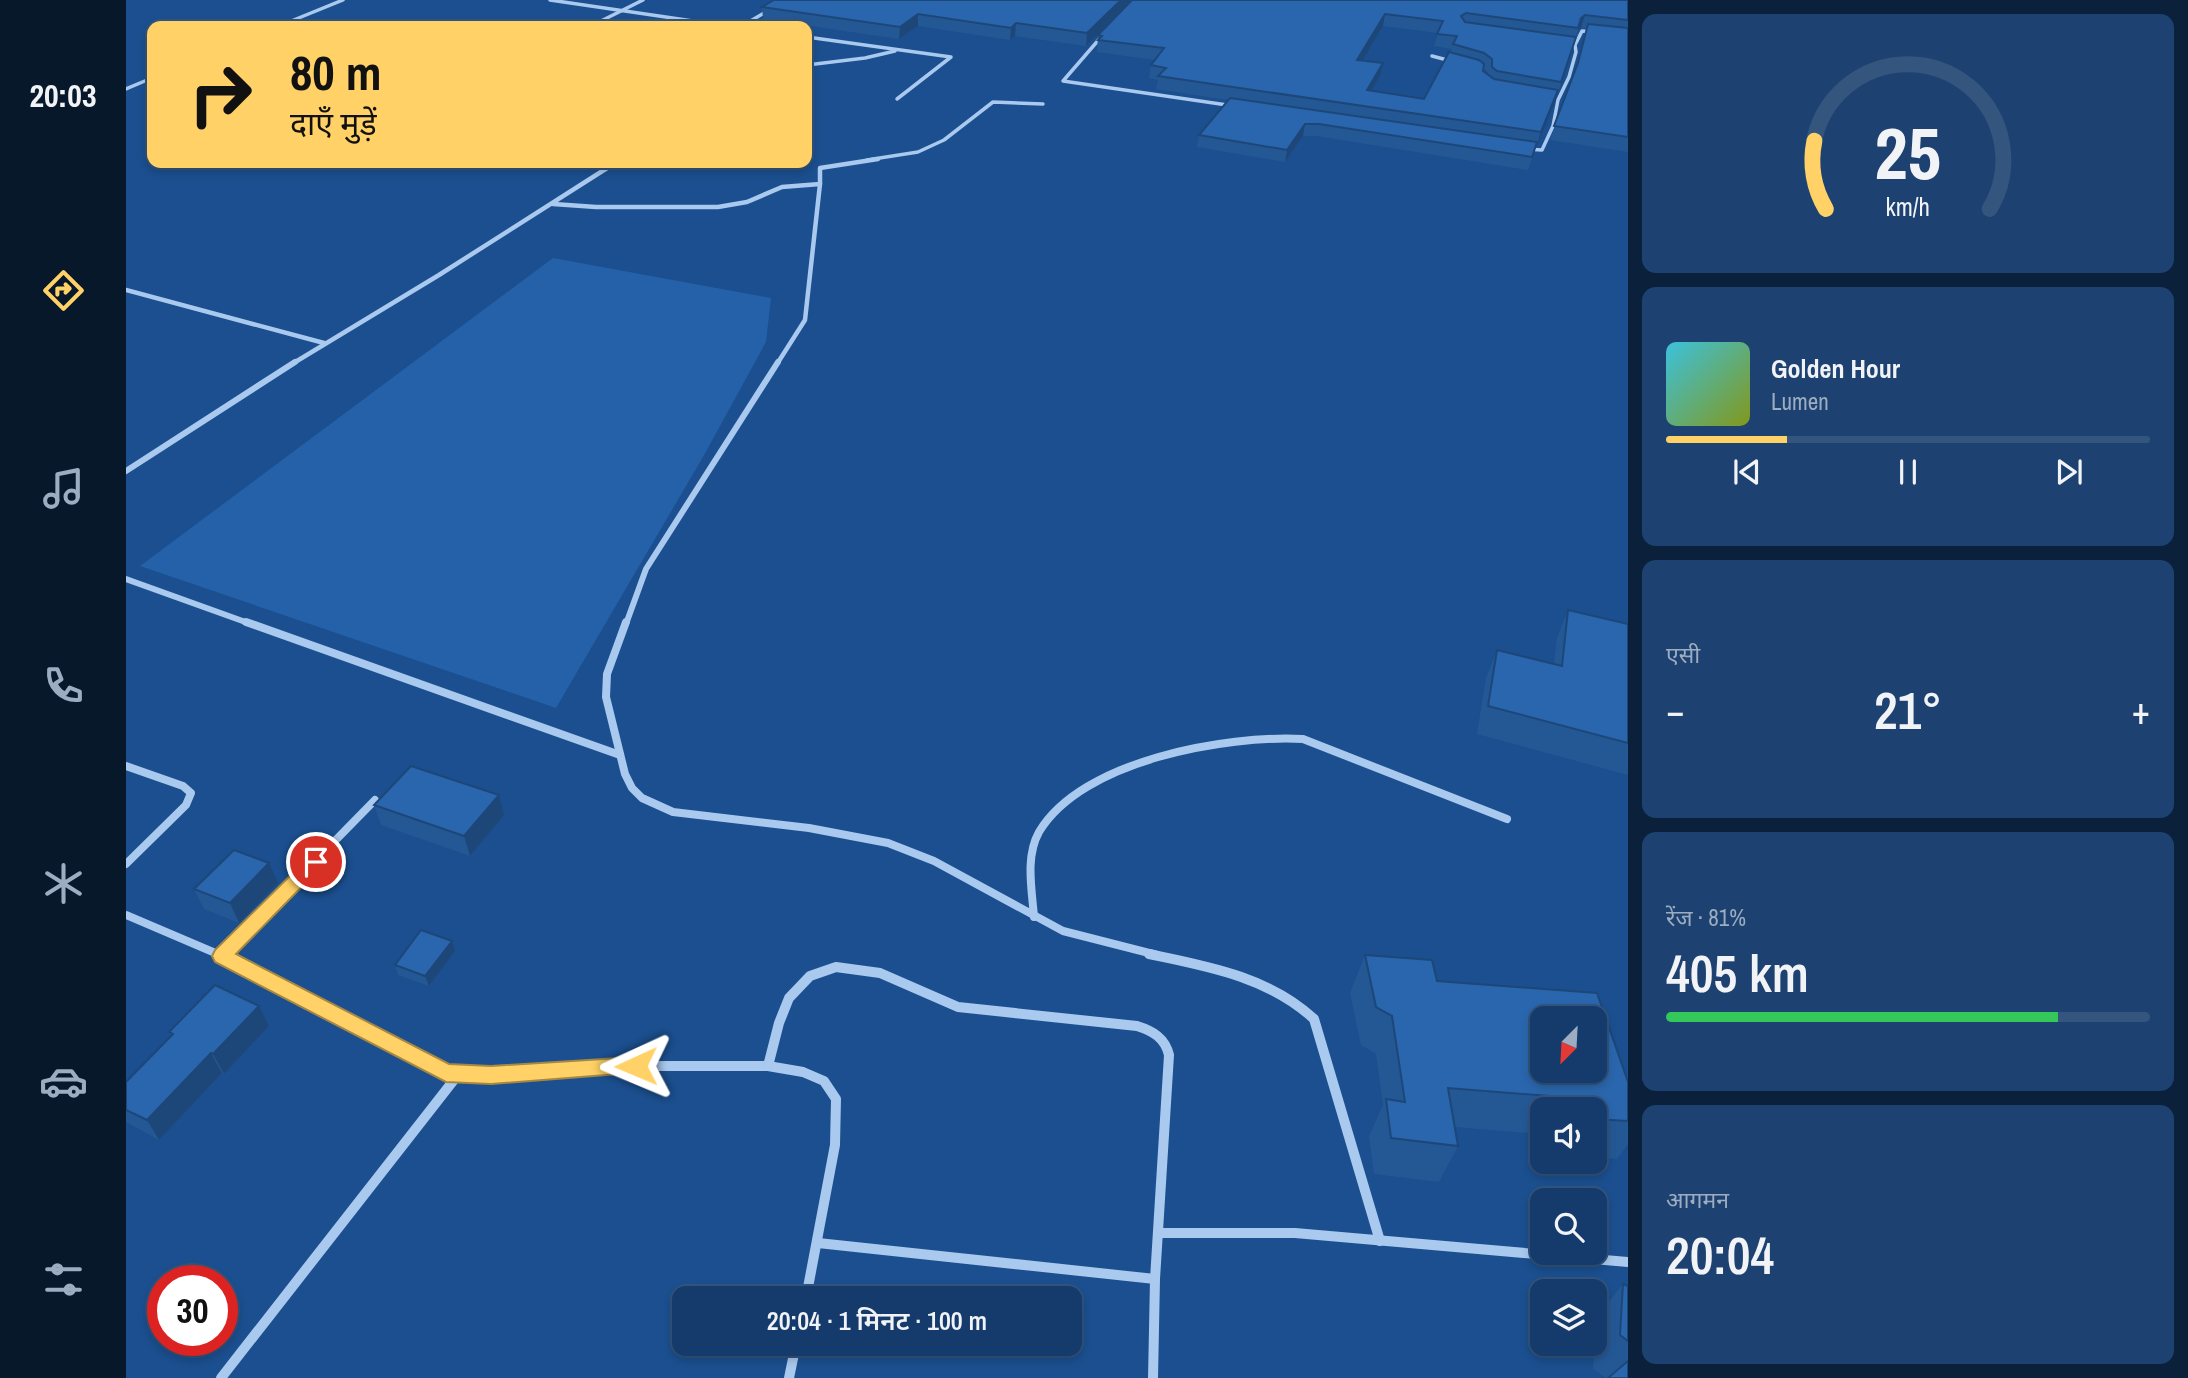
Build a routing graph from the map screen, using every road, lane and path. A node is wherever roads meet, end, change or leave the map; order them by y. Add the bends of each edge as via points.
1 (343, 0) edge
2 (550, 0) edge
3 (643, 0) edge
4 (775, 7) edge
5 (621, 11) junction
6 (291, 21) edge
7 (601, 21) edge
8 (692, 21) edge
9 (751, 21) edge
10 (1601, 33) edge
11 (1103, 35) edge
12 (812, 38) edge
13 (1563, 43) edge
14 (1575, 45) junction
15 (903, 49) junction
16 (1432, 56) dead end
17 (1456, 62) edge
18 (812, 64) edge
19 (147, 80) edge
20 (126, 89) edge
21 (1546, 98) edge
22 (897, 99) dead end
23 (1558, 100) junction
24 (1043, 104) dead end
25 (1239, 107) edge
26 (1514, 147) edge
27 (607, 168) edge
28 (820, 184) junction
29 (552, 204) junction
30 (126, 290) edge
31 (324, 343) junction
32 (126, 471) edge
33 (126, 579) edge
34 (620, 755) junction
35 (126, 766) edge
36 (375, 800) edge
37 (1507, 819) dead end
38 (126, 864) edge
39 (126, 915) edge
40 (1034, 917) junction
41 (222, 956) junction
42 (768, 1066) junction
43 (457, 1076) junction
44 (1159, 1233) junction
45 (1380, 1241) junction
46 (818, 1243) junction
47 (1628, 1262) edge
48 (1155, 1279) junction
49 (809, 1286) edge
50 (794, 1356) edge
51 (220, 1378) edge
52 (789, 1378) edge
53 (1153, 1378) edge

1 - 6 street
2 - 5 street
3 - 5 street
4 - 9 street
5 - 7 street
5 - 8 street
10 - 14 street via 1582,32
11 - 25 street via 1063,81
12 - 15 street
13 - 14 street
14 - 23 street via 1569,77
15 - 18 street
15 - 22 street via 951,57
16 - 17 street
19 - 20 street
21 - 23 street
23 - 26 street via 1542,150
24 - 28 street via 993,102 944,140 918,152 820,168
27 - 29 street
28 - 29 street via 782,187 747,202 718,207
28 - 34 street via 805,320 646,569 629,611 607,674 606,697
29 - 31 street
30 - 31 street
31 - 32 street
33 - 34 street
34 - 40 street via 632,788 655,806 891,844 943,866
35 - 38 street via 191,793 186,805
36 - 41 street
37 - 40 street via 1303,739 1256,736 1212,744 1110,775 1081,789 1053,813 1040,831 1031,863
39 - 41 street
40 - 45 street via 1083,939 1252,980 1276,988 1305,1007 1314,1019
41 - 43 street via 416,1059
42 - 43 street via 610,1066
42 - 44 street via 788,1000 803,979 840,966 893,977 958,1007 1147,1029 1167,1044 1169,1055
42 - 46 street via 824,1081 836,1098 835,1145
43 - 51 street
44 - 45 street via 1295,1233
44 - 48 street
45 - 47 street
46 - 48 street
46 - 49 street
48 - 53 street
50 - 52 street

